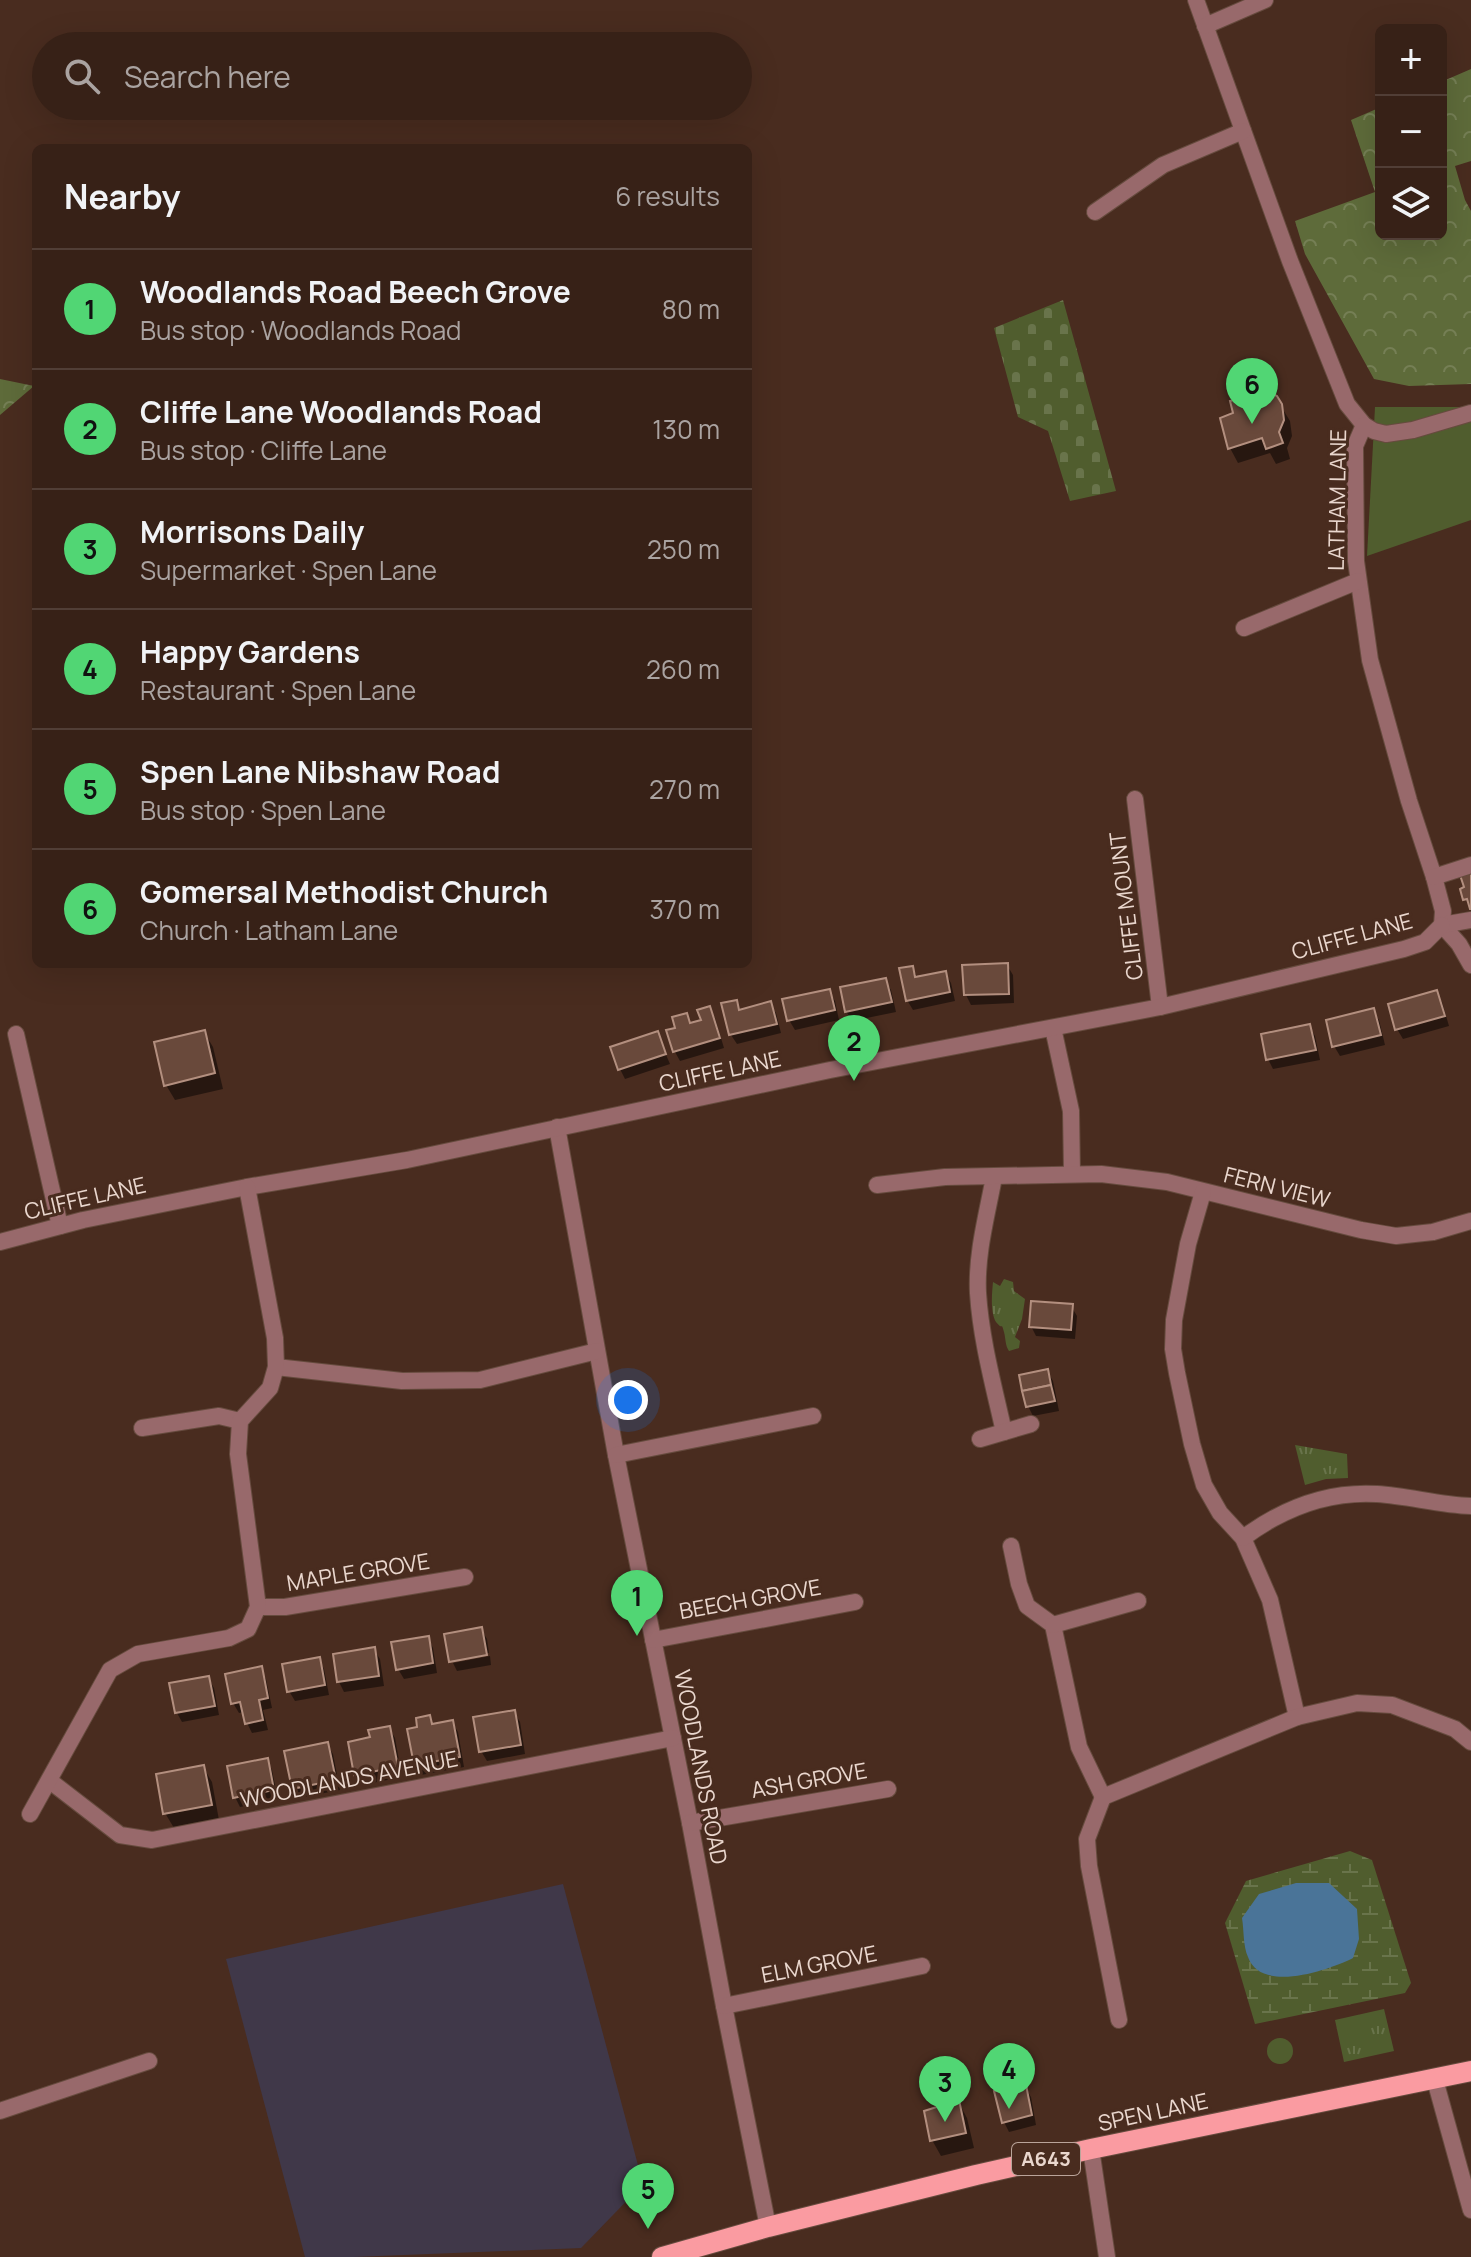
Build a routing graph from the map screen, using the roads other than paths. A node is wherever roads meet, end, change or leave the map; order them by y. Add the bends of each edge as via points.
1 (1196, 0) edge
2 (1265, 0) edge
3 (1205, 26) junction
4 (1243, 131) junction
5 (1095, 212) dead end
6 (1471, 413) edge
7 (1364, 425) junction
8 (1358, 581) junction
9 (1244, 628) dead end
10 (1135, 799) dead end
11 (1471, 865) edge
12 (1434, 877) junction
13 (1471, 920) edge
14 (1442, 925) junction
15 (1471, 965) edge
16 (1160, 1007) junction
17 (1053, 1028) junction
18 (16, 1034) dead end
19 (557, 1127) junction
20 (1072, 1173) junction
21 (994, 1177) junction
22 (877, 1185) dead end
23 (247, 1187) junction
24 (1203, 1192) junction
25 (1471, 1221) edge
26 (60, 1226) junction
27 (0, 1242) edge
28 (597, 1351) junction
29 (276, 1367) junction
30 (813, 1416) dead end
31 (240, 1421) junction
32 (1031, 1424) dead end
33 (142, 1428) dead end
34 (1004, 1432) junction
35 (980, 1439) dead end
36 (616, 1455) junction
37 (1471, 1506) edge
38 (1243, 1538) junction
39 (1011, 1546) dead end
40 (465, 1577) dead end
41 (1138, 1601) dead end
42 (855, 1602) dead end
43 (258, 1607) junction
44 (1053, 1625) junction
45 (653, 1640) junction
46 (1297, 1717) junction
47 (673, 1738) junction
48 (1471, 1742) edge
49 (50, 1781) junction
50 (888, 1789) dead end
51 (1103, 1797) junction
52 (30, 1814) dead end
53 (690, 1823) junction
54 (922, 1966) dead end
55 (724, 2006) junction
56 (1119, 2020) dead end
57 (149, 2061) dead end
58 (1471, 2071) edge
59 (1435, 2080) junction
60 (0, 2111) edge
61 (1091, 2149) junction
62 (1471, 2210) edge
63 (768, 2227) junction
64 (662, 2257) edge
65 (1107, 2257) edge

1 - 3 street, LATHAM LANE
2 - 3 street
3 - 4 street, LATHAM LANE
4 - 5 street via 1163,165
4 - 7 street, LATHAM LANE via 1347,404
6 - 7 street via 1386,434
7 - 8 street, LATHAM LANE via 1355,446
8 - 9 street
8 - 12 street, LATHAM LANE via 1370,660
10 - 16 street, CLIFFE MOUNT
11 - 12 street
12 - 14 street, LATHAM LANE
13 - 14 street
14 - 15 street
14 - 16 street, CLIFFE LANE via 1425,942 1404,949
16 - 17 street, CLIFFE LANE
17 - 19 street, CLIFFE LANE
17 - 20 street via 1071,1111
18 - 26 street
19 - 23 street, CLIFFE LANE
19 - 28 street, WOODLANDS ROAD
20 - 21 street, FERN VIEW
20 - 24 street, FERN VIEW via 1167,1182
21 - 22 street, FERN VIEW
21 - 34 street via 978,1291
23 - 26 street, CLIFFE LANE
23 - 29 street
24 - 25 street, FERN VIEW via 1396,1236
24 - 38 street via 1179,1286 1173,1349 1204,1485
26 - 27 street, CLIFFE LANE
28 - 29 street via 480,1380 402,1381
28 - 36 street, WOODLANDS ROAD
29 - 31 street via 270,1388
30 - 36 street
31 - 33 street via 219,1416
31 - 43 street via 238,1454
32 - 34 street
34 - 35 street
36 - 45 street, WOODLANDS ROAD
37 - 38 street via 1379,1494 1340,1495 1288,1511
38 - 46 street via 1270,1600
39 - 44 street via 1027,1606
40 - 43 street, MAPLE GROVE
41 - 44 street
42 - 45 street, BEECH GROVE
43 - 49 street via 248,1629 229,1638 138,1654 110,1670
44 - 51 street via 1079,1747
45 - 47 street, WOODLANDS ROAD
46 - 48 street via 1357,1703 1392,1705 1455,1729
46 - 51 street
47 - 49 street, WOODLANDS AVENUE via 152,1840 120,1835
47 - 53 street, WOODLANDS ROAD
49 - 52 street
50 - 53 street, ASH GROVE
51 - 56 street via 1087,1839
53 - 55 street, WOODLANDS ROAD
54 - 55 street, ELM GROVE
55 - 63 street, WOODLANDS ROAD
57 - 60 street
58 - 59 main road, SPEN LANE / A643
59 - 61 main road, SPEN LANE / A643
59 - 62 street
61 - 63 main road, SPEN LANE / A643
61 - 65 street
63 - 64 main road, SPEN LANE / A643

